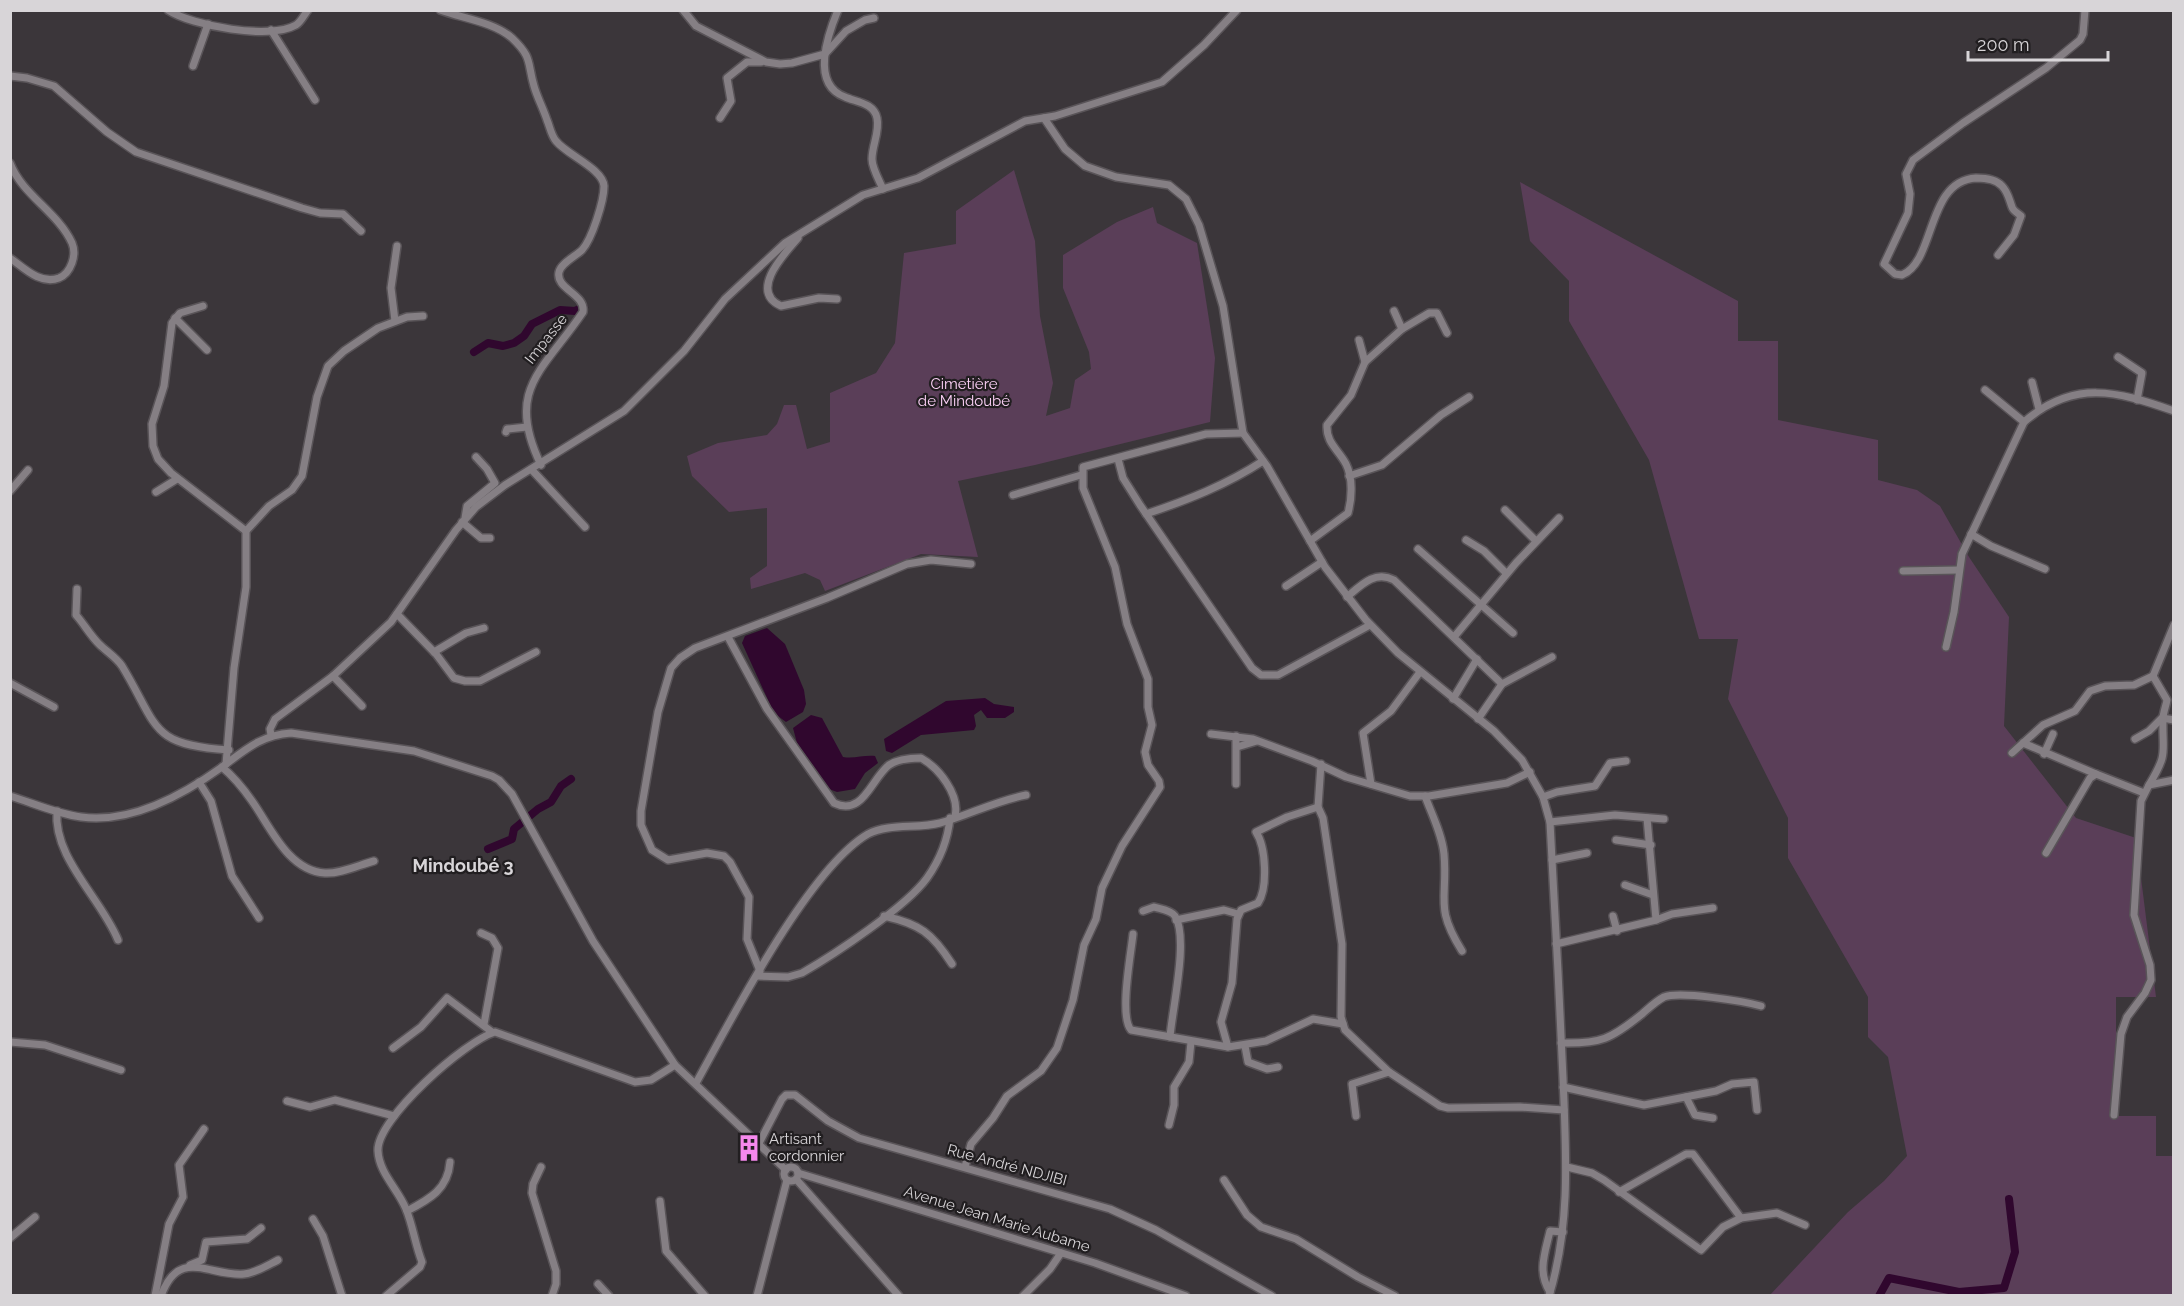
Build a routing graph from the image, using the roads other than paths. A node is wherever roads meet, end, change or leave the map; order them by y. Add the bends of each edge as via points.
1 (168, 10) edge
2 (308, 10) edge
3 (440, 10) edge
4 (683, 10) edge
5 (838, 10) edge
6 (1237, 10) edge
7 (2085, 10) edge
8 (452, 13) edge
9 (874, 18) dead end
10 (208, 24) junction
11 (271, 30) junction
12 (825, 54) junction
13 (766, 62) junction
14 (193, 66) dead end
15 (10, 76) edge
16 (315, 100) dead end
17 (720, 118) dead end
18 (1044, 118) junction
19 (10, 163) edge
20 (883, 189) junction
21 (361, 231) dead end
22 (801, 233) junction
23 (397, 246) dead end
24 (1998, 255) dead end
25 (10, 258) edge
26 (837, 299) dead end
27 (203, 306) dead end
28 (1394, 311) dead end
29 (423, 316) dead end
30 (175, 318) junction
31 (395, 321) junction
32 (1402, 329) junction
33 (1447, 333) dead end
34 (1359, 340) dead end
35 (207, 350) dead end
36 (2118, 357) dead end
37 (1365, 362) junction
38 (2032, 382) dead end
39 (1985, 390) dead end
40 (1469, 397) dead end
41 (2137, 400) junction
42 (2040, 409) junction
43 (2174, 411) edge
44 (2024, 422) junction
45 (527, 427) junction
46 (506, 432) dead end
47 (1243, 433) junction
48 (476, 457) dead end
49 (1118, 459) junction
50 (1263, 461) junction
51 (541, 465) junction
52 (532, 470) junction
53 (28, 471) dead end
54 (1081, 475) junction
55 (1349, 476) junction
56 (177, 479) junction
57 (10, 491) edge
58 (156, 492) dead end
59 (1013, 495) dead end
60 (1505, 510) dead end
61 (1146, 514) junction
62 (1559, 518) dead end
63 (464, 520) junction
64 (585, 527) dead end
65 (246, 531) junction
66 (1971, 534) junction
67 (490, 538) dead end
68 (1466, 540) dead end
69 (1535, 540) junction
70 (1310, 541) junction
71 (1418, 549) dead end
72 (1322, 562) junction
73 (972, 564) dead end
74 (2046, 569) dead end
75 (1959, 570) junction
76 (1903, 571) dead end
77 (1506, 573) junction
78 (1286, 586) dead end
79 (77, 589) dead end
80 (1347, 597) junction
81 (1479, 606) junction
82 (397, 614) junction
83 (1370, 625) junction
84 (2174, 625) edge
85 (484, 628) dead end
86 (1513, 633) dead end
87 (728, 637) junction
88 (1454, 638) junction
89 (1946, 647) dead end
90 (434, 652) junction
91 (536, 652) dead end
92 (1552, 657) dead end
93 (1477, 659) junction
94 (1420, 672) junction
95 (333, 676) junction
96 (2153, 676) junction
97 (10, 683) edge
98 (1502, 684) junction
99 (1453, 699) junction
100 (362, 706) dead end
101 (54, 707) dead end
102 (2162, 718) junction
103 (1478, 719) junction
104 (2174, 720) edge
105 (1210, 734) dead end
106 (2053, 734) dead end
107 (271, 735) junction
108 (1236, 735) junction
109 (2135, 739) dead end
110 (1257, 741) junction
111 (2023, 743) junction
112 (1236, 747) junction
113 (229, 750) junction
114 (2012, 753) dead end
115 (2044, 754) junction
116 (1626, 761) dead end
117 (1321, 764) junction
118 (224, 765) junction
119 (1530, 772) junction
120 (2096, 774) junction
121 (2174, 780) edge
122 (199, 782) junction
123 (1236, 784) dead end
124 (1371, 784) junction
125 (2149, 785) junction
126 (2144, 793) junction
127 (1026, 795) dead end
128 (10, 796) edge
129 (1425, 796) junction
130 (1543, 797) junction
131 (1318, 807) junction
132 (57, 812) junction
133 (952, 817) junction
134 (1647, 818) junction
135 (1664, 819) dead end
136 (1550, 822) junction
137 (1616, 840) dead end
138 (1651, 845) junction
139 (1587, 853) dead end
140 (2046, 853) dead end
141 (1552, 860) junction
142 (374, 861) dead end
143 (1625, 885) dead end
144 (1653, 895) junction
145 (1713, 908) dead end
146 (1143, 911) dead end
147 (1238, 914) junction
148 (884, 916) junction
149 (1613, 916) dead end
150 (258, 918) dead end
151 (1176, 920) junction
152 (1656, 920) junction
153 (1617, 931) junction
154 (481, 933) dead end
155 (1133, 934) dead end
156 (118, 940) dead end
157 (1556, 944) junction
158 (1462, 951) dead end
159 (952, 963) dead end
160 (758, 974) junction
161 (1761, 1006) dead end
162 (484, 1024) junction
163 (1343, 1024) junction
164 (492, 1032) junction
165 (1170, 1038) junction
166 (10, 1042) edge
167 (1191, 1042) junction
168 (1561, 1043) junction
169 (1245, 1046) junction
170 (1228, 1047) junction
171 (393, 1048) dead end
172 (675, 1065) junction
173 (1278, 1067) dead end
174 (122, 1070) dead end
175 (1389, 1072) junction
176 (696, 1083) junction
177 (1563, 1087) junction
178 (1686, 1097) junction
179 (287, 1101) dead end
180 (1564, 1110) junction
181 (1757, 1110) dead end
182 (2114, 1115) dead end
183 (394, 1116) junction
184 (1356, 1116) dead end
185 (1713, 1118) dead end
186 (1169, 1125) dead end
187 (204, 1129) dead end
188 (758, 1145) junction
189 (450, 1162) dead end
190 (541, 1167) dead end
191 (964, 1167) junction
192 (1567, 1167) junction
193 (786, 1170) junction
194 (791, 1180) junction
195 (1224, 1180) dead end
196 (1619, 1192) junction
197 (660, 1202) dead end
198 (407, 1211) junction
199 (35, 1217) dead end
200 (1741, 1218) junction
201 (313, 1219) dead end
202 (1805, 1225) dead end
203 (261, 1227) dead end
204 (1563, 1232) junction
205 (10, 1238) edge
206 (1061, 1253) junction
207 (278, 1260) dead end
208 (189, 1267) junction
209 (598, 1284) dead end
210 (1549, 1294) edge
211 (155, 1296) edge
212 (161, 1296) edge
213 (342, 1296) edge
214 (386, 1296) edge
215 (552, 1296) edge
216 (609, 1296) edge
217 (705, 1296) edge
218 (757, 1296) edge
219 (899, 1296) edge
220 (1023, 1296) edge
221 (1186, 1296) edge
222 (1272, 1296) edge
223 (1395, 1296) edge

1 - 10 street via 189,21
2 - 11 street via 297,24
3 - 8 street, Impasse
4 - 13 street via 696,26
5 - 12 street
6 - 18 street via 1162,82
7 - 24 street via 2080,40 1913,160 1906,174 1908,213 1884,264 1895,274 1911,270 1939,208 1966,179 1995,181 2003,186 2012,208 2021,216 2014,235
8 - 45 street, Impasse via 513,39 531,63 535,88 555,141 603,181 603,196 590,237 581,251 560,268 559,274 560,281 582,302 583,312 536,373 527,401
9 - 12 street via 846,31
10 - 11 street
10 - 14 street
11 - 16 street
12 - 13 street via 792,63
12 - 20 street via 824,68 830,84 845,98 867,105 877,116 871,162
13 - 17 street via 747,62 729,75 731,101
15 - 21 street via 54,86 136,152 302,208 343,214
18 - 20 street via 1025,121 918,178
18 - 47 street via 1065,149 1081,164 1116,177 1169,185 1179,190 1190,205 1224,306
19 - 25 street via 22,185 66,234 74,251 65,275 52,280 39,278
20 - 22 street via 863,195
22 - 26 street via 770,273 769,291 773,299 781,306 819,298
22 - 51 street via 778,249 725,299 684,351 624,411
23 - 31 street via 391,288
27 - 30 street
28 - 32 street
29 - 31 street
30 - 35 street
30 - 56 street via 152,436 158,459
31 - 65 street via 356,343 328,366 317,397 302,476
32 - 33 street via 1433,312
32 - 37 street
34 - 37 street
36 - 41 street via 2142,373
37 - 55 street via 1351,395 1328,425 1330,443 1343,459
38 - 42 street
39 - 44 street
40 - 55 street via 1441,415 1382,465
41 - 42 street via 2112,392 2083,392
41 - 43 street
42 - 44 street
44 - 66 street
45 - 46 street
45 - 51 street, Impasse
47 - 49 street via 1206,434
47 - 50 street
48 - 63 street via 495,483 466,506
49 - 54 street via 1086,465
49 - 61 street via 1123,478
50 - 61 street via 1225,484
50 - 70 street
51 - 52 street
52 - 63 street via 488,497
52 - 64 street
53 - 57 street
54 - 59 street
54 - 191 street via 1115,567 1127,624 1148,679 1152,725 1145,752 1160,785 1122,846 1102,888 1057,1048 1041,1071 1006,1096 971,1144
55 - 70 street via 1348,513
56 - 58 street
56 - 65 street
60 - 69 street
61 - 83 street via 1252,668 1261,675 1278,675
62 - 69 street
63 - 67 street via 480,538
63 - 82 street
65 - 113 street via 246,587 234,668
66 - 74 street
66 - 75 street
68 - 77 street
69 - 77 street
70 - 72 street
71 - 81 street
72 - 78 street
72 - 80 street
73 - 87 street via 931,560 908,564
75 - 76 street
75 - 89 street
77 - 81 street
79 - 113 street via 75,615 120,664 164,735 190,746
80 - 83 street
80 - 88 street via 1372,578 1386,576 1415,598
81 - 86 street
81 - 88 street
82 - 90 street
82 - 95 street
83 - 94 street
84 - 96 street
85 - 90 street via 466,633
87 - 133 street via 767,709 834,803 847,807 856,804 890,765 904,759 921,759 952,790 957,808
87 - 160 street via 695,648 671,668 658,712 640,819 652,850 659,856 676,861 715,854 730,862 748,897 748,947
88 - 93 street
90 - 91 street via 454,678 473,682
92 - 98 street
93 - 98 street
93 - 99 street
94 - 99 street
94 - 124 street via 1391,711 1362,733
95 - 100 street
95 - 107 street via 275,719
96 - 102 street via 2166,697
96 - 111 street via 2134,685 2090,691 2076,711 2043,725
97 - 101 street
98 - 103 street
99 - 103 street
102 - 104 street
102 - 109 street
102 - 125 street via 2162,764
103 - 119 street via 1512,747
105 - 108 street
106 - 115 street
107 - 118 street
107 - 172 street via 300,733 422,753 499,780 512,794 593,941
108 - 110 street
108 - 112 street
110 - 112 street
110 - 117 street
111 - 114 street
111 - 115 street
112 - 123 street
113 - 118 street
115 - 120 street
116 - 130 street via 1610,763 1595,786
117 - 124 street
117 - 131 street
118 - 122 street
118 - 142 street via 289,854 303,865 329,873
119 - 129 street via 1507,783
119 - 130 street
120 - 126 street
120 - 140 street
121 - 125 street
122 - 132 street via 126,814 92,818
122 - 150 street via 211,801 232,876
124 - 129 street via 1410,796
125 - 126 street
126 - 182 street via 2134,915 2151,980 2127,1017 2121,1034
127 - 133 street via 998,800
128 - 132 street
129 - 158 street via 1444,853 1442,907
130 - 136 street
131 - 147 street via 1256,832 1264,858 1261,900
131 - 163 street via 1323,818 1342,944
132 - 156 street via 57,827 69,862 88,886
133 - 148 street via 928,877
133 - 160 street via 924,826 882,829 861,839 814,889
134 - 135 street
134 - 136 street via 1615,815
134 - 138 street
136 - 141 street
137 - 138 street
138 - 144 street
139 - 141 street
141 - 157 street
143 - 144 street
144 - 152 street
145 - 152 street
146 - 151 street via 1154,907 1170,912
147 - 151 street via 1224,910
147 - 170 street via 1232,983 1222,1018
148 - 159 street via 927,931
148 - 160 street via 802,973 788,977
149 - 153 street
151 - 165 street via 1180,962
152 - 153 street
153 - 157 street
154 - 162 street via 492,938 498,948
155 - 165 street via 1127,1025 1131,1030
157 - 168 street
160 - 176 street
161 - 168 street via 1737,999 1665,997 1600,1042
162 - 164 street
162 - 171 street via 447,998 421,1027
163 - 169 street via 1314,1019
163 - 175 street via 1349,1035
164 - 172 street via 635,1082 658,1077
164 - 183 street via 452,1059
165 - 167 street
166 - 174 street via 45,1045
167 - 170 street
167 - 186 street via 1189,1062 1174,1088
168 - 177 street
169 - 170 street
169 - 173 street via 1250,1063 1267,1069
172 - 176 street
175 - 180 street via 1448,1108
175 - 184 street via 1353,1084
176 - 188 street
177 - 178 street via 1644,1105
177 - 180 street
178 - 181 street via 1754,1082
178 - 185 street via 1695,1115
179 - 183 street via 310,1107 335,1100
180 - 192 street
183 - 198 street via 379,1141 379,1160
187 - 211 street via 179,1165 183,1197 169,1224
188 - 191 street, Rue André NDJIBI via 783,1098 790,1094 858,1138
188 - 193 street
189 - 198 street via 449,1174 439,1191
190 - 215 street via 532,1191 556,1271
191 - 222 street, Rue André NDJIBI via 1110,1209 1156,1230
192 - 196 street via 1592,1173
192 - 204 street
193 - 194 street via 784,1174
193 - 194 street, Avenue Jean Marie Aubame via 792,1167
194 - 206 street, Avenue Jean Marie Aubame
194 - 218 street
194 - 219 street
195 - 223 street via 1254,1222 1296,1239
196 - 200 street via 1701,1250 1723,1227
196 - 200 street via 1686,1154 1693,1154
197 - 217 street via 666,1251
198 - 214 street via 422,1265
199 - 205 street
200 - 202 street via 1777,1213
201 - 213 street via 323,1236
203 - 208 street via 247,1239 206,1242 202,1260
204 - 210 street
204 - 210 street via 1550,1231 1548,1239 1542,1274
206 - 220 street
206 - 221 street, Avenue Jean Marie Aubame
207 - 208 street via 243,1274
208 - 212 street via 171,1278
209 - 216 street

